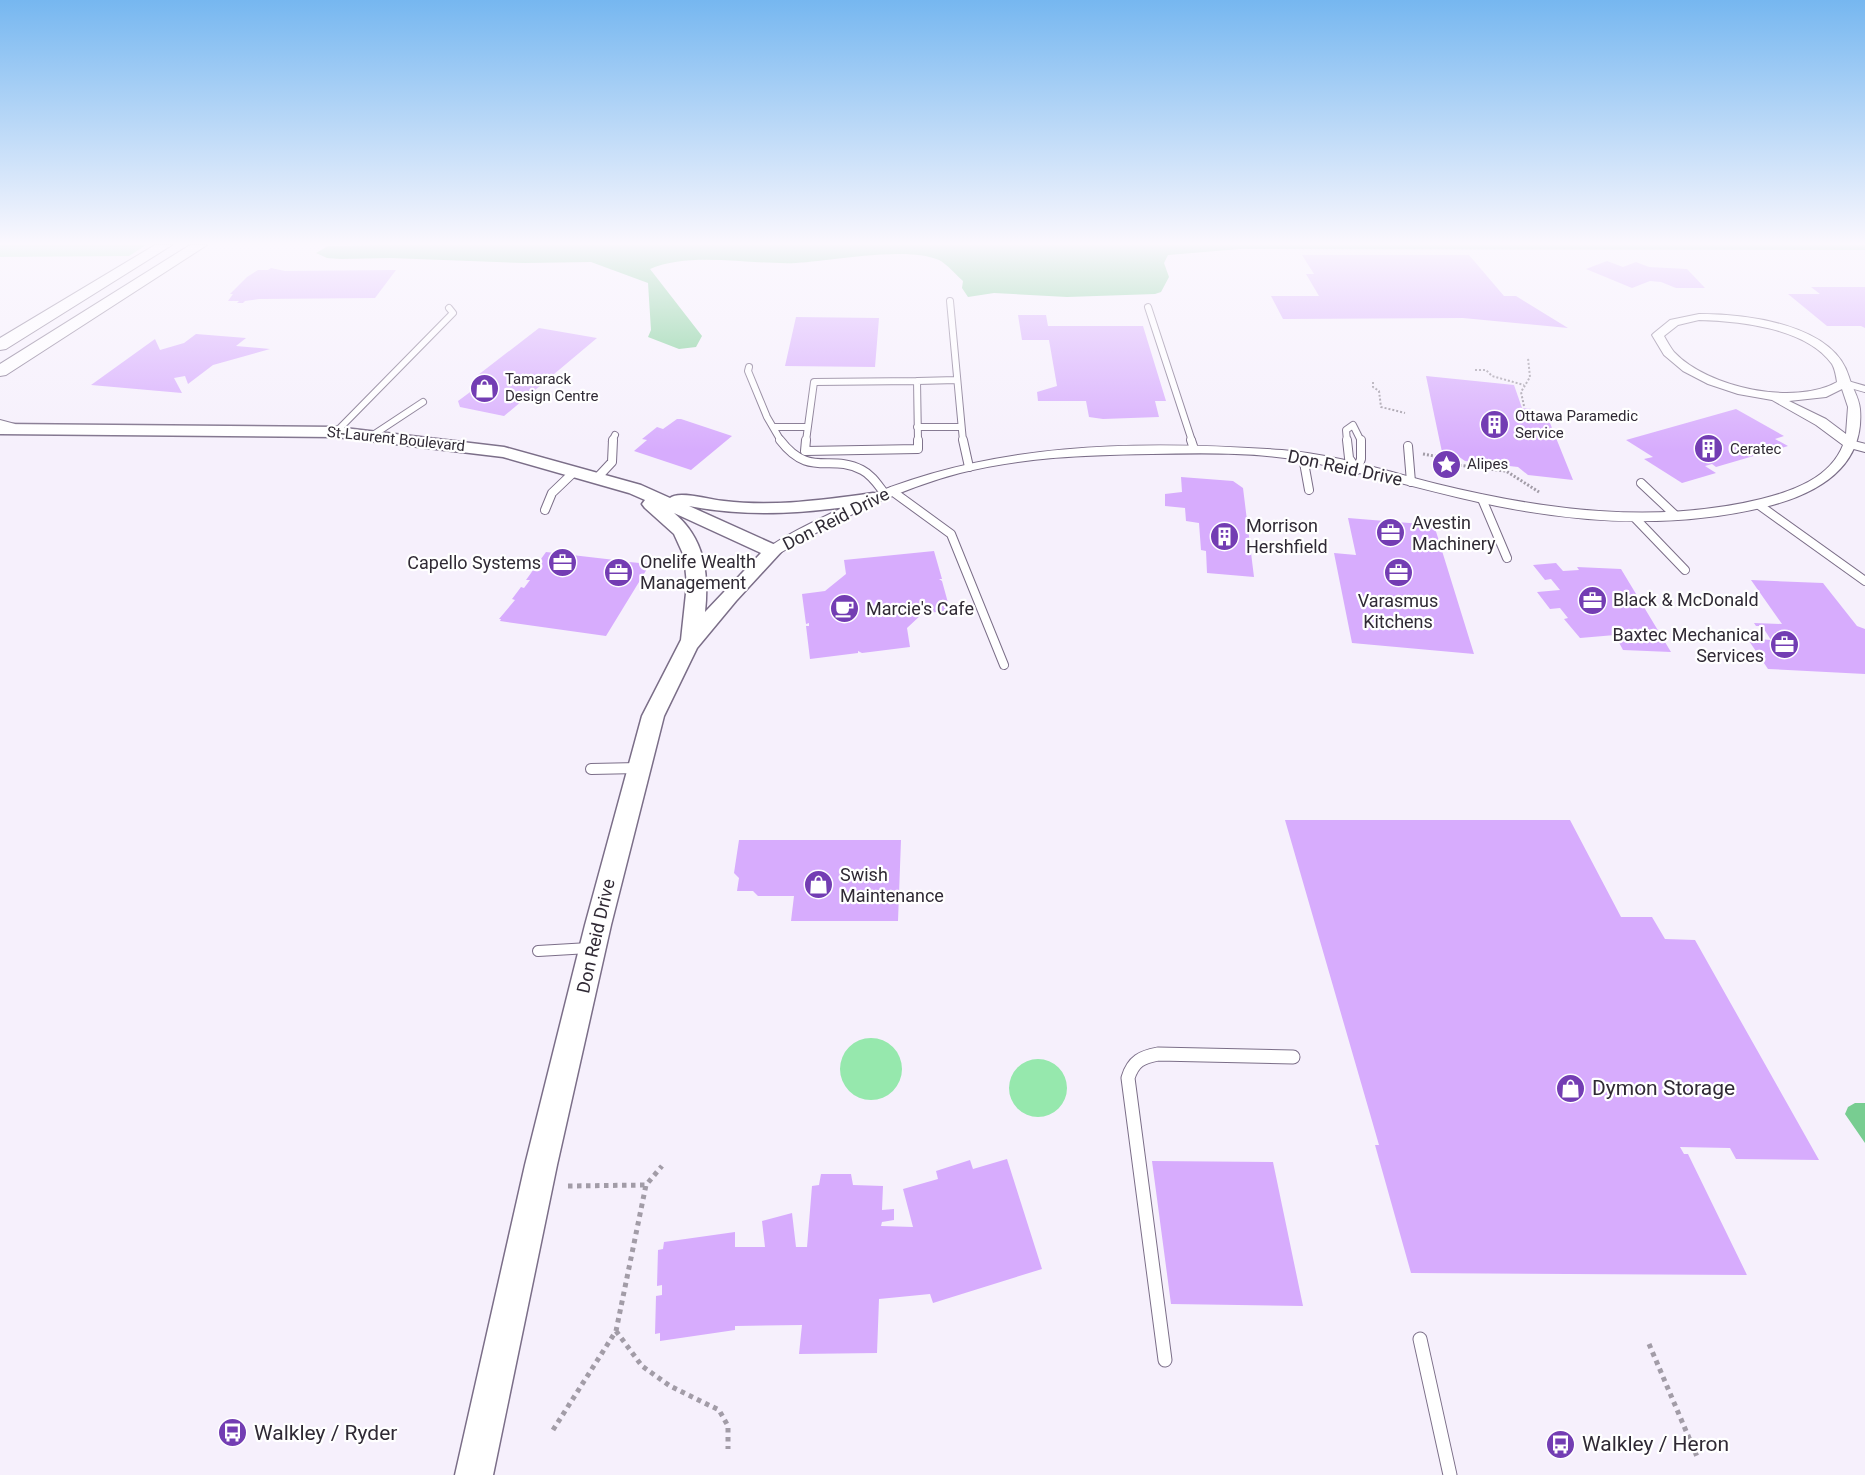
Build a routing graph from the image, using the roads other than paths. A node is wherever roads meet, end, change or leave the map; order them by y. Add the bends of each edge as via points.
1 (51, 314) edge
2 (91, 314) edge
3 (452, 314) edge
4 (951, 314) edge
5 (1150, 314) edge
6 (0, 345) edge
7 (749, 367) dead end
8 (0, 371) edge
9 (957, 380) junction
10 (917, 381) junction
11 (1844, 383) junction
12 (1865, 389) edge
13 (1766, 395) junction
14 (423, 402) dead end
15 (773, 427) junction
16 (807, 427) junction
17 (917, 427) junction
18 (961, 427) junction
19 (3, 428) edge
20 (336, 432) junction
21 (373, 435) junction
22 (615, 435) dead end
23 (1850, 444) junction
24 (1865, 448) edge
25 (1194, 449) junction
26 (1408, 449) road end
27 (1303, 457) junction
28 (969, 467) junction
29 (1357, 470) junction
30 (574, 472) junction
31 (597, 478) junction
32 (1411, 482) junction
33 (1641, 483) dead end
34 (634, 489) junction
35 (1309, 490) dead end
36 (883, 494) junction
37 (1482, 499) junction
38 (1759, 505) junction
39 (545, 510) dead end
40 (1675, 515) junction
41 (1635, 518) junction
42 (773, 551) junction
43 (1507, 558) dead end
44 (1685, 570) dead end
45 (1865, 581) edge
46 (688, 645) junction
47 (1004, 665) dead end
48 (638, 768) junction
49 (591, 769) dead end
50 (593, 948) junction
51 (538, 951) dead end
52 (1293, 1057) dead end
53 (1420, 1339) dead end
54 (1165, 1360) dead end
55 (474, 1475) edge
56 (1450, 1475) edge

1 - 6 main road
2 - 8 main road
3 - 20 lane
4 - 9 lane
5 - 25 lane
7 - 15 lane
9 - 10 lane
9 - 18 lane
10 - 16 lane via 814,382
10 - 17 lane
11 - 12 lane
11 - 13 street, Don Reid Drive via 1821,395
11 - 13 street, Don Reid Drive via 1846,372 1824,348 1754,321 1688,317 1673,321 1658,335 1660,346 1692,372 1720,384
11 - 23 street, Don Reid Drive via 1853,406 1855,427
13 - 23 street, Don Reid Drive via 1821,422
14 - 21 lane
15 - 16 lane
15 - 36 lane via 797,458 861,468 879,483
16 - 17 lane via 805,451 918,450
17 - 18 lane
18 - 28 lane
19 - 20 street, St-Laurent Boulevard
20 - 21 street, St-Laurent Boulevard
21 - 30 street, St-Laurent Boulevard via 504,452
22 - 31 lane via 614,460
23 - 24 lane
23 - 38 street, Don Reid Drive via 1844,459 1821,479 1792,496
25 - 27 street, Don Reid Drive
25 - 28 street, Don Reid Drive via 1045,454
26 - 32 lane
27 - 29 street, Don Reid Drive
27 - 35 lane
28 - 36 street, Don Reid Drive
29 - 29 lane via 1362,461 1360,433 1353,425 1346,430 1349,458
29 - 32 street, Don Reid Drive
30 - 31 street, St-Laurent Boulevard
30 - 39 lane via 555,489
31 - 34 street, St-Laurent Boulevard
32 - 37 street, Don Reid Drive
33 - 40 lane
34 - 36 street via 733,509 816,507
34 - 42 street, St-Laurent Boulevard
34 - 46 street via 683,532 694,557 698,595
36 - 42 street, Don Reid Drive
36 - 47 lane via 951,534
37 - 41 street, Don Reid Drive
37 - 43 lane
38 - 40 street, Don Reid Drive
38 - 45 lane
40 - 41 street, Don Reid Drive
41 - 44 lane
42 - 46 street, Don Reid Drive
46 - 48 street, Don Reid Drive via 653,716
48 - 49 lane
48 - 50 street, Don Reid Drive
50 - 51 lane
50 - 55 street, Don Reid Drive
52 - 54 lane via 1158,1054 1139,1057 1130,1066 1128,1078
53 - 56 lane

